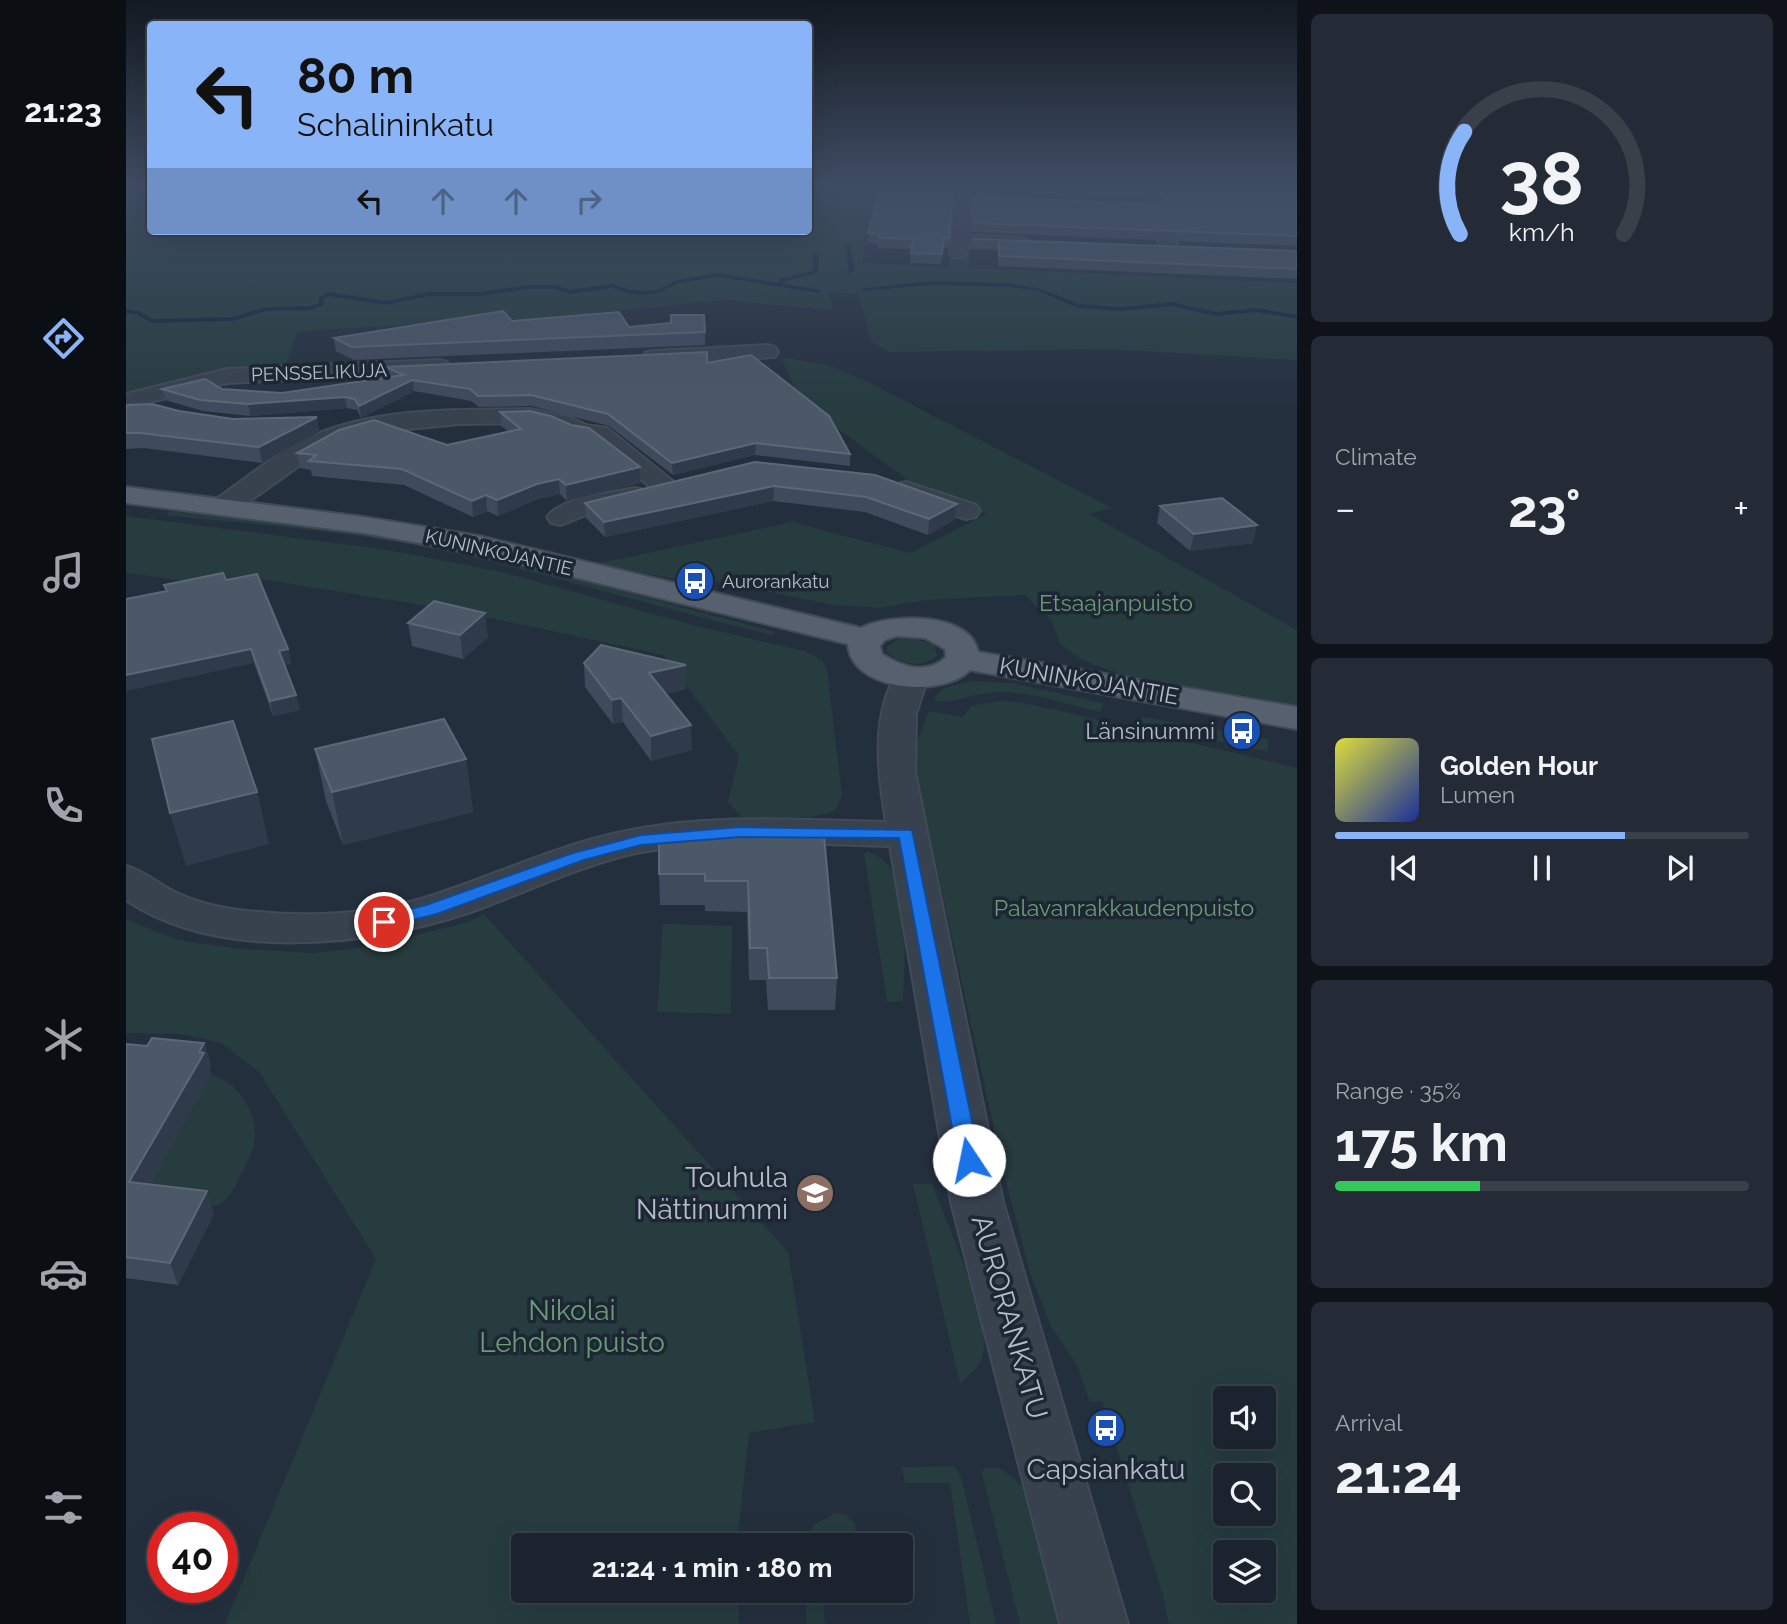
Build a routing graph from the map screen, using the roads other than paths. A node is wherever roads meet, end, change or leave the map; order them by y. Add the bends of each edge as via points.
1 (767, 352) dead end
2 (630, 359) edge
3 (130, 400) edge
4 (164, 413) edge
5 (357, 423) junction
6 (307, 424) edge
7 (879, 480) edge
8 (126, 495) edge
9 (223, 507) junction
10 (967, 511) dead end
11 (561, 517) dead end
12 (867, 639) junction
13 (963, 659) junction
14 (911, 677) junction
15 (1297, 718) edge
16 (906, 834) junction
17 (126, 879) edge
18 (1094, 1624) edge

1 - 2 street
3 - 4 street
3 - 5 street, PENSSELIKUJA via 227,376 450,366 415,394
5 - 6 street
5 - 9 street via 305,450
5 - 11 street via 504,415 560,422 581,432 571,438 667,487 583,507
7 - 10 street
8 - 9 main road, KUNINKOJANTIE
9 - 12 main road, KUNINKOJANTIE via 466,543
12 - 13 main road via 895,627 935,630 955,640
12 - 14 main road via 863,645 867,659 885,671
13 - 14 main road via 950,672
13 - 15 main road, KUNINKOJANTIE
14 - 16 street, AURORANKATU via 899,714 896,746
16 - 17 street via 740,832 641,840 578,857 431,910 384,922 313,930 208,919 152,898
16 - 18 street, AURORANKATU via 977,1202

